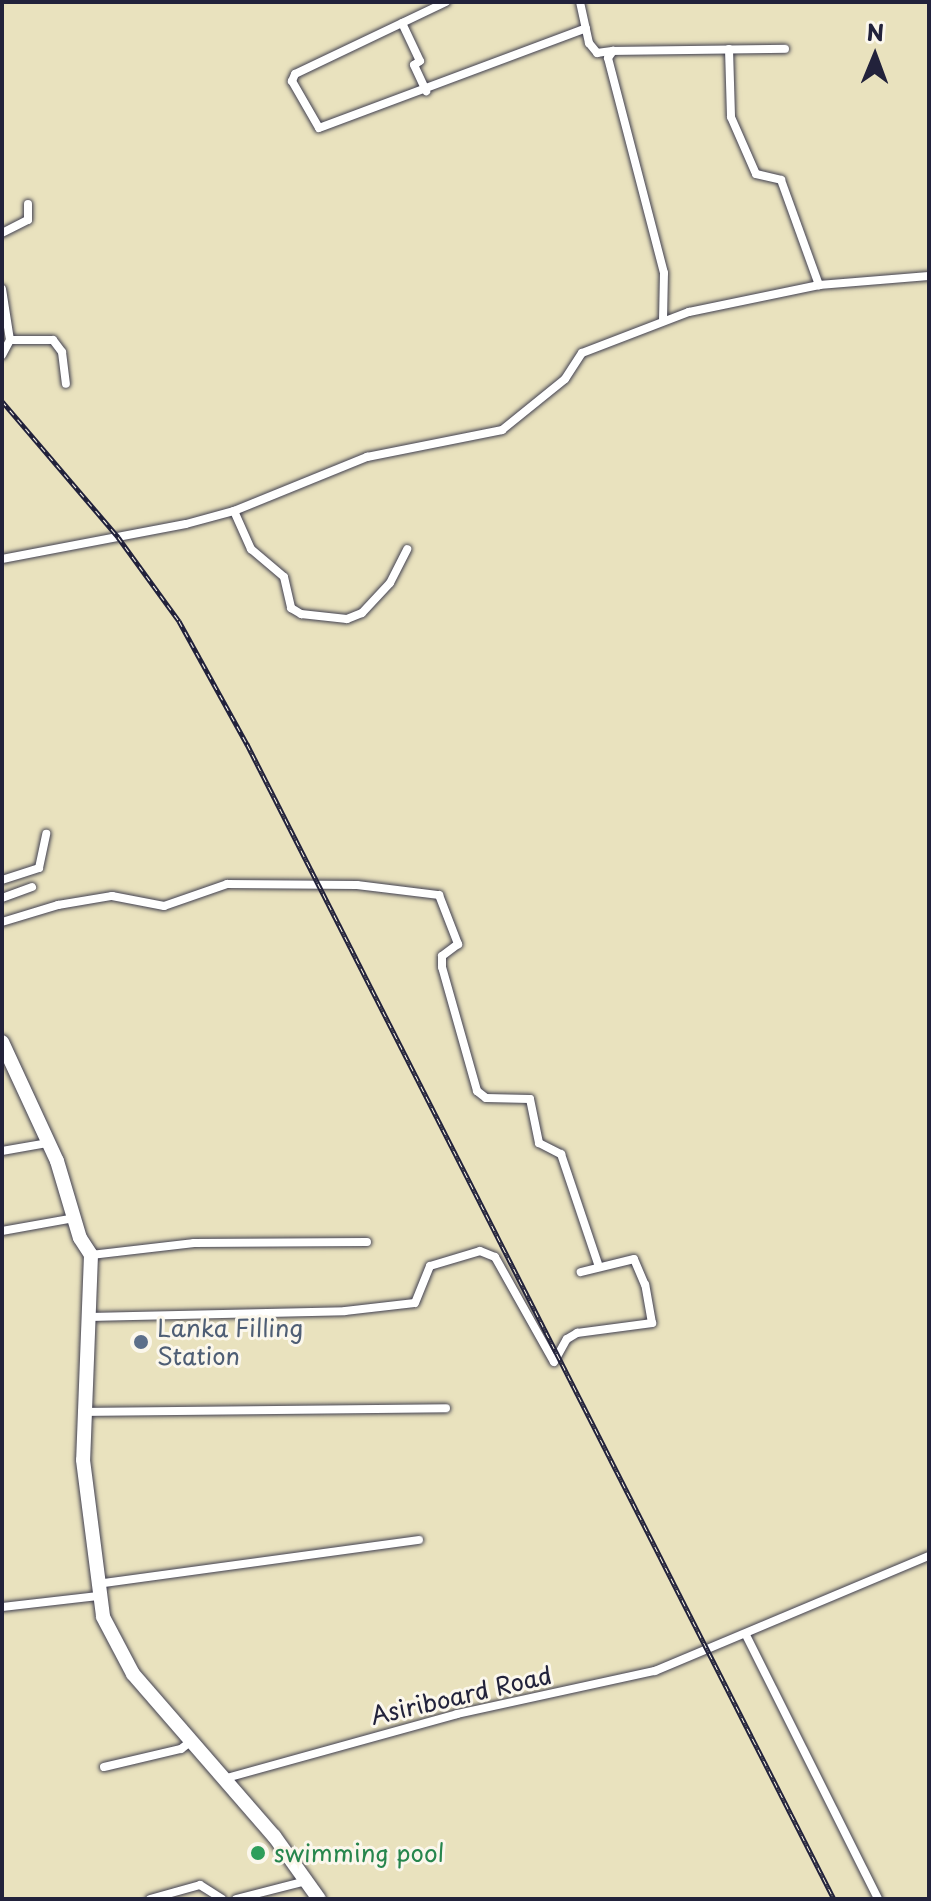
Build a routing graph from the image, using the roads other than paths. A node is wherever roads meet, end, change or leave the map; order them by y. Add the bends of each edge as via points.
1 (446, 2) edge
2 (580, 2) edge
3 (402, 23) junction
4 (586, 28) junction
5 (729, 49) junction
6 (785, 49) dead end
7 (613, 51) junction
8 (426, 91) junction
9 (28, 204) dead end
10 (2, 233) edge
11 (929, 276) edge
12 (819, 285) junction
13 (2, 289) edge
14 (663, 320) junction
15 (10, 340) junction
16 (2, 355) edge
17 (66, 384) dead end
18 (234, 511) junction
19 (407, 549) dead end
20 (2, 559) edge
21 (46, 834) dead end
22 (2, 880) edge
23 (32, 887) dead end
24 (2, 898) edge
25 (2, 922) edge
26 (2, 1042) edge
27 (48, 1143) junction
28 (2, 1151) edge
29 (75, 1217) junction
30 (2, 1231) edge
31 (367, 1242) dead end
32 (91, 1255) junction
33 (599, 1267) junction
34 (581, 1272) dead end
35 (89, 1317) junction
36 (446, 1408) dead end
37 (82, 1412) junction
38 (419, 1540) dead end
39 (929, 1556) edge
40 (97, 1590) junction
41 (2, 1607) edge
42 (746, 1635) junction
43 (190, 1742) junction
44 (104, 1767) dead end
45 (222, 1779) junction
46 (306, 1881) junction
47 (150, 1899) edge
48 (222, 1899) edge
49 (236, 1899) edge
50 (319, 1899) edge
51 (878, 1899) edge

1 - 3 street
2 - 4 street
3 - 8 street via 420,61 414,65
3 - 8 street via 295,74 292,81 319,128
4 - 7 street via 597,53
4 - 8 street
5 - 6 street
5 - 7 street
5 - 12 street via 731,117 756,174 781,180
7 - 14 street via 608,63 664,273
9 - 10 street via 28,220
11 - 12 street
12 - 14 street
13 - 15 street
14 - 18 street via 582,353 565,379 502,430 367,457
15 - 16 street
15 - 17 street via 53,340 62,352
18 - 19 street via 251,549 284,577 291,608 301,614 347,619 362,613 390,583
18 - 20 street
21 - 22 street via 39,868
23 - 24 street
25 - 33 street via 112,896 164,906 227,884 357,885 439,895 458,944 442,956 442,967 477,1091 486,1098 530,1099 539,1143 561,1154
26 - 27 highway
27 - 28 street
27 - 29 highway
29 - 30 street
29 - 32 highway
31 - 32 street via 194,1243
32 - 35 highway
33 - 34 street
33 - 35 street via 626,1257 636,1262 652,1322 624,1331 577,1333 567,1339 554,1362 495,1257 480,1251 430,1266 419,1299 411,1304 345,1311
35 - 37 highway
36 - 37 street
37 - 40 highway
38 - 40 street
39 - 42 street, Asiriboard Road
40 - 41 street
40 - 43 highway via 117,1651
42 - 45 street, Asiriboard Road via 628,1678 442,1718
42 - 51 street
43 - 44 street via 181,1749
43 - 45 highway
45 - 46 highway
46 - 49 street
46 - 50 highway
47 - 48 street via 200,1885

